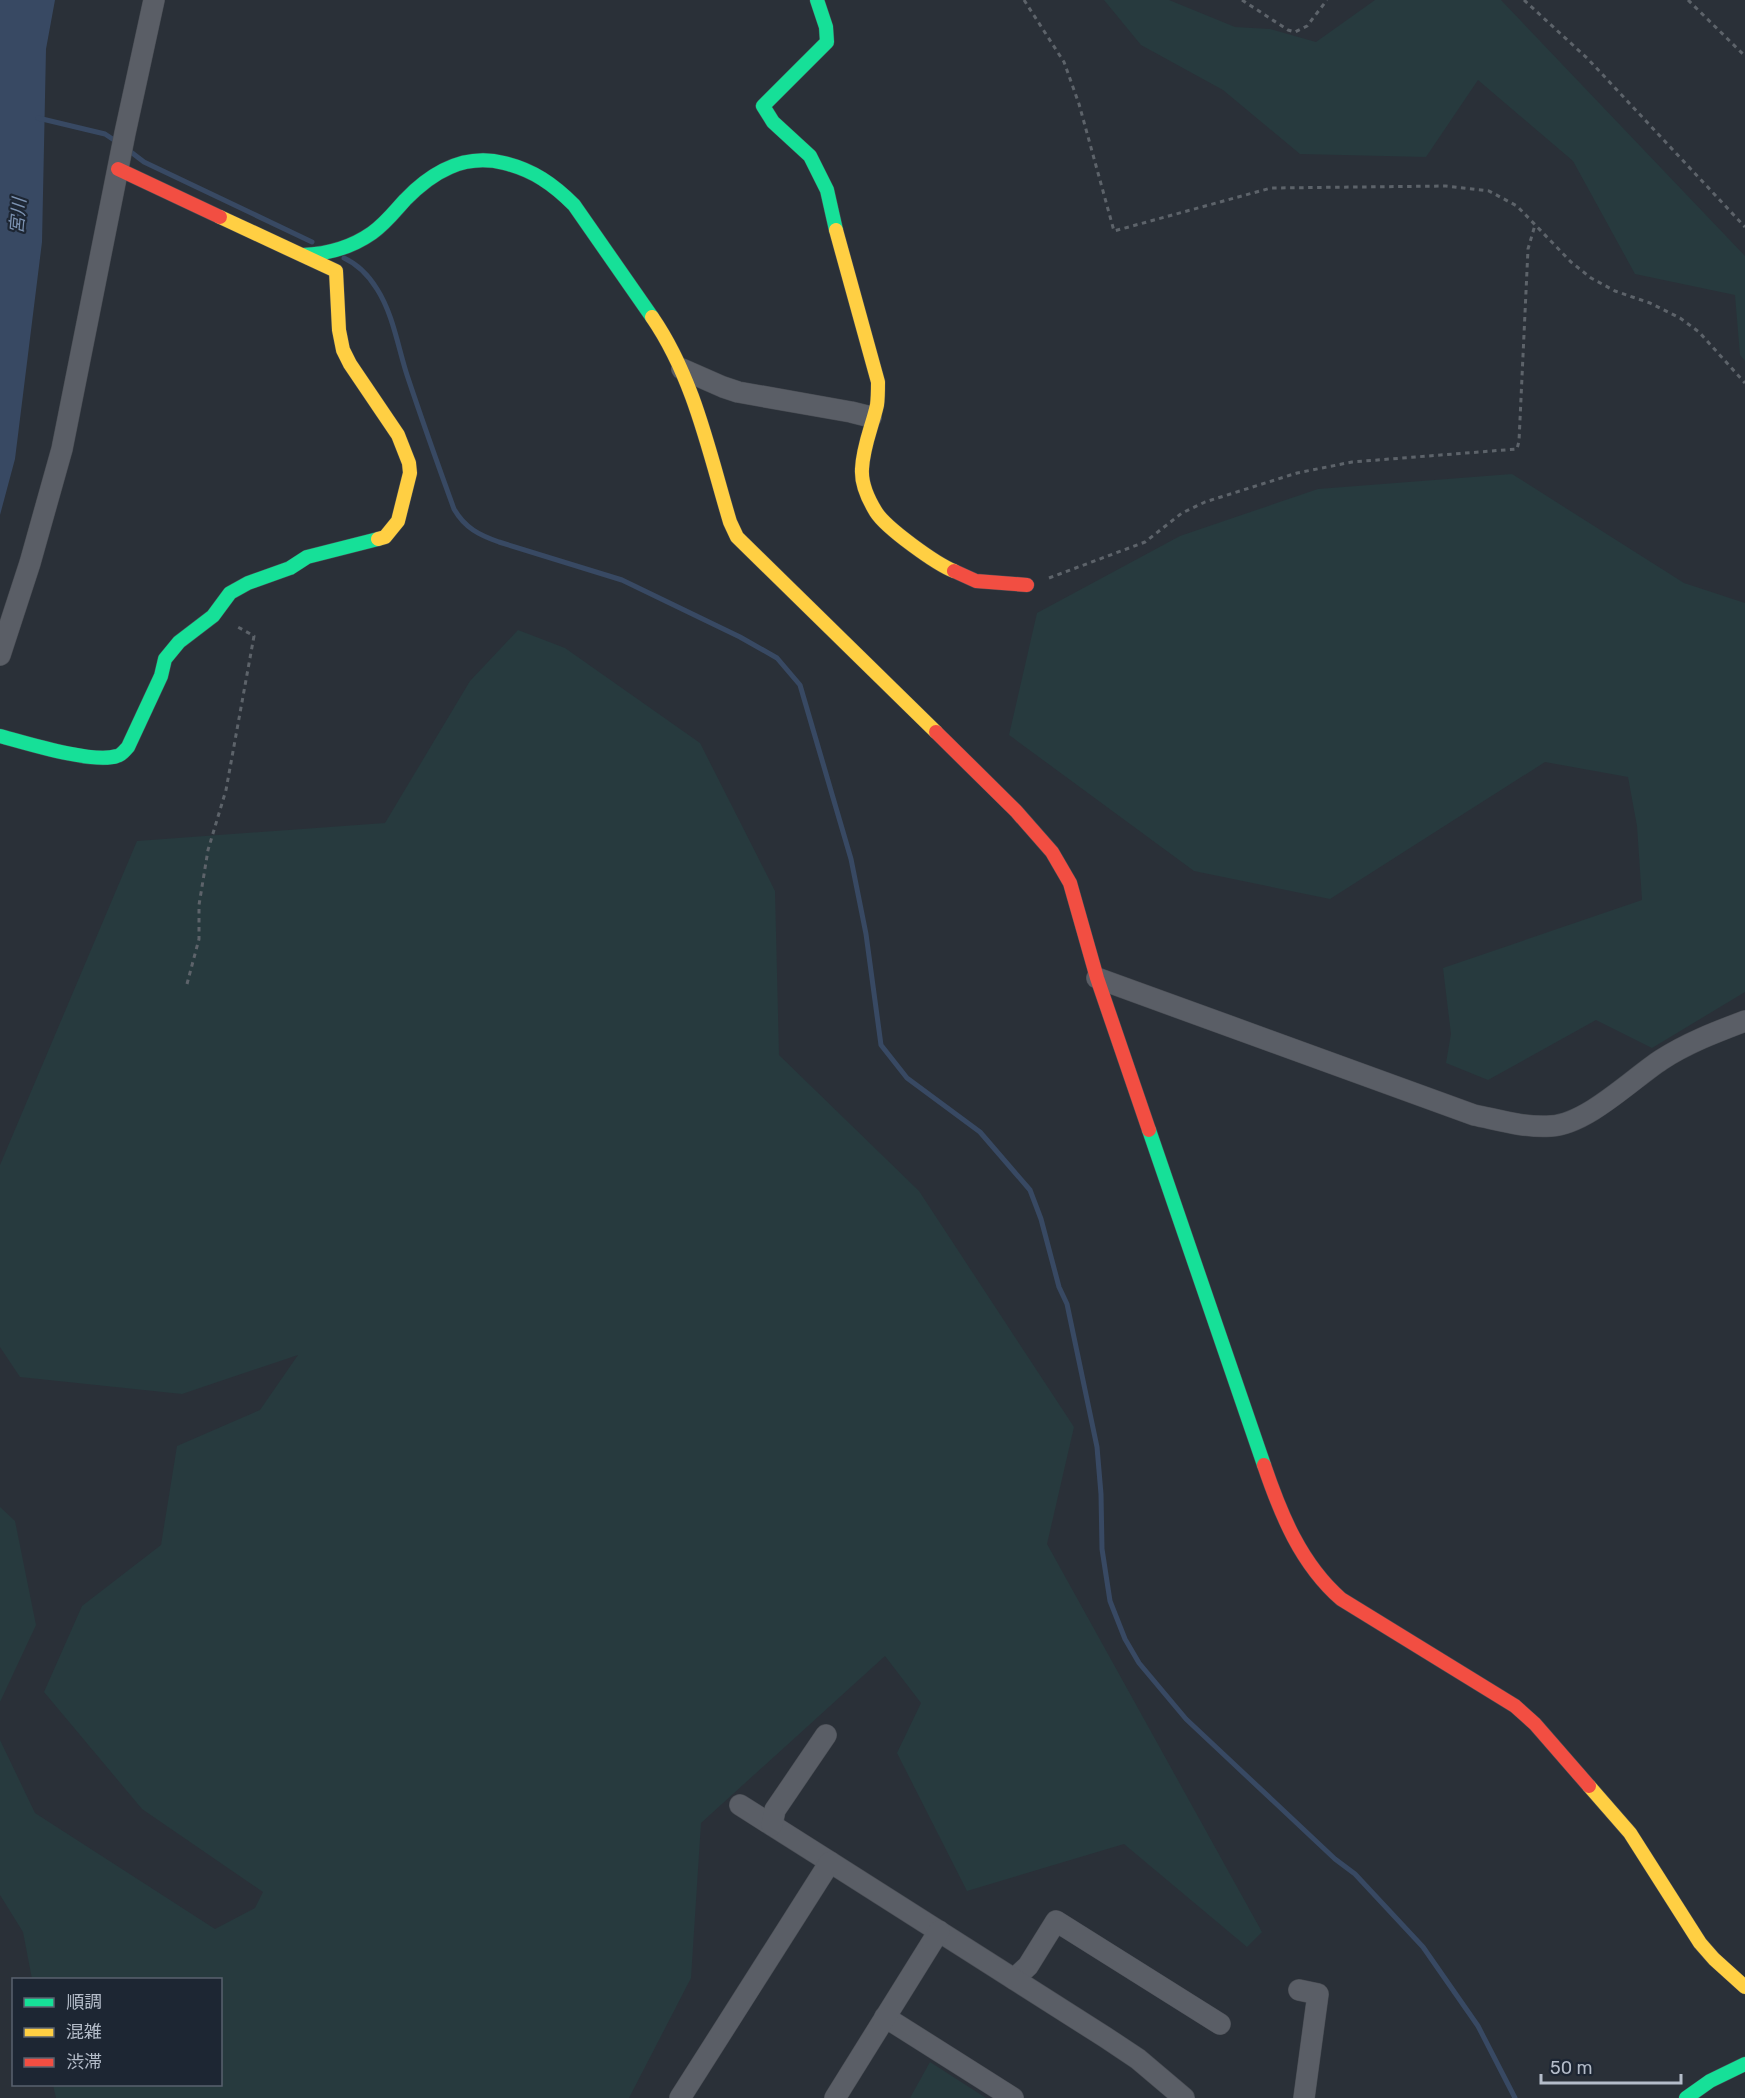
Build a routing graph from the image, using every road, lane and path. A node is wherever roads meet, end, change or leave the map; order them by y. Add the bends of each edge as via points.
1 (154, 0) edge
2 (817, 0) edge
3 (1024, 0) edge
4 (1242, 0) edge
5 (1328, 0) edge
6 (1524, 0) edge
7 (1688, 0) edge
8 (1745, 56) edge
9 (119, 164) junction
10 (1535, 225) junction
11 (1745, 226) edge
12 (309, 255) junction
13 (682, 369) junction
14 (1745, 383) edge
15 (871, 417) junction
16 (1027, 585) joint
17 (228, 624) dead end
18 (0, 655) edge
19 (0, 736) edge
20 (1097, 978) junction
21 (187, 984) dead end
22 (1745, 1021) edge
23 (826, 1735) dead end
24 (740, 1804) dead end
25 (772, 1825) junction
26 (830, 1862) junction
27 (939, 1932) junction
28 (1014, 1979) junction
29 (1745, 1987) edge
30 (1299, 1990) dead end
31 (885, 2017) junction
32 (1220, 2024) dead end
33 (1745, 2064) edge
34 (680, 2098) edge
35 (835, 2098) edge
36 (1013, 2098) edge
37 (1184, 2098) edge
38 (1304, 2098) edge
39 (1686, 2098) edge

1 - 9 street
2 - 15 street via 827,42 763,106 773,122 810,156 826,190 878,382 877,404
3 - 10 path via 1064,62 1114,231 1271,188 1318,187 1446,186 1489,190 1517,206
4 - 5 path via 1295,32 1307,26
6 - 11 path via 1588,59
7 - 8 path
9 - 12 street
9 - 18 street via 62,449
10 - 14 path via 1591,278 1650,303 1699,332
10 - 16 path via 1528,249 1517,449 1352,462 1297,473 1205,502 1182,513 1145,542
12 - 13 street via 362,240 421,185 451,166 488,160 525,167 563,192 584,219 662,332
12 - 19 street via 336,271 343,350 398,435 409,463 408,486 393,529 385,537 307,557 230,593 213,616 179,642 165,659 161,676 128,747 121,754 105,757
13 - 15 street via 738,392
13 - 20 street via 737,537 1016,811 1052,852 1070,883
15 - 16 street via 862,482 877,514 944,567 976,581
17 - 21 path via 254,636 226,790 208,850 199,905 199,939
20 - 22 street via 1474,1115 1520,1125 1553,1126 1572,1121 1613,1097 1661,1060
20 - 29 street via 1278,1506 1314,1573 1341,1599 1515,1706 1535,1724 1630,1833 1700,1943
23 - 25 street via 775,1810
24 - 25 street
25 - 26 street
26 - 27 street
26 - 34 street
27 - 28 street
27 - 31 street
28 - 32 street via 1028,1966 1056,1921
28 - 37 street via 1138,2059
30 - 38 street via 1318,1994
31 - 35 street
31 - 36 street
33 - 39 street via 1710,2080

